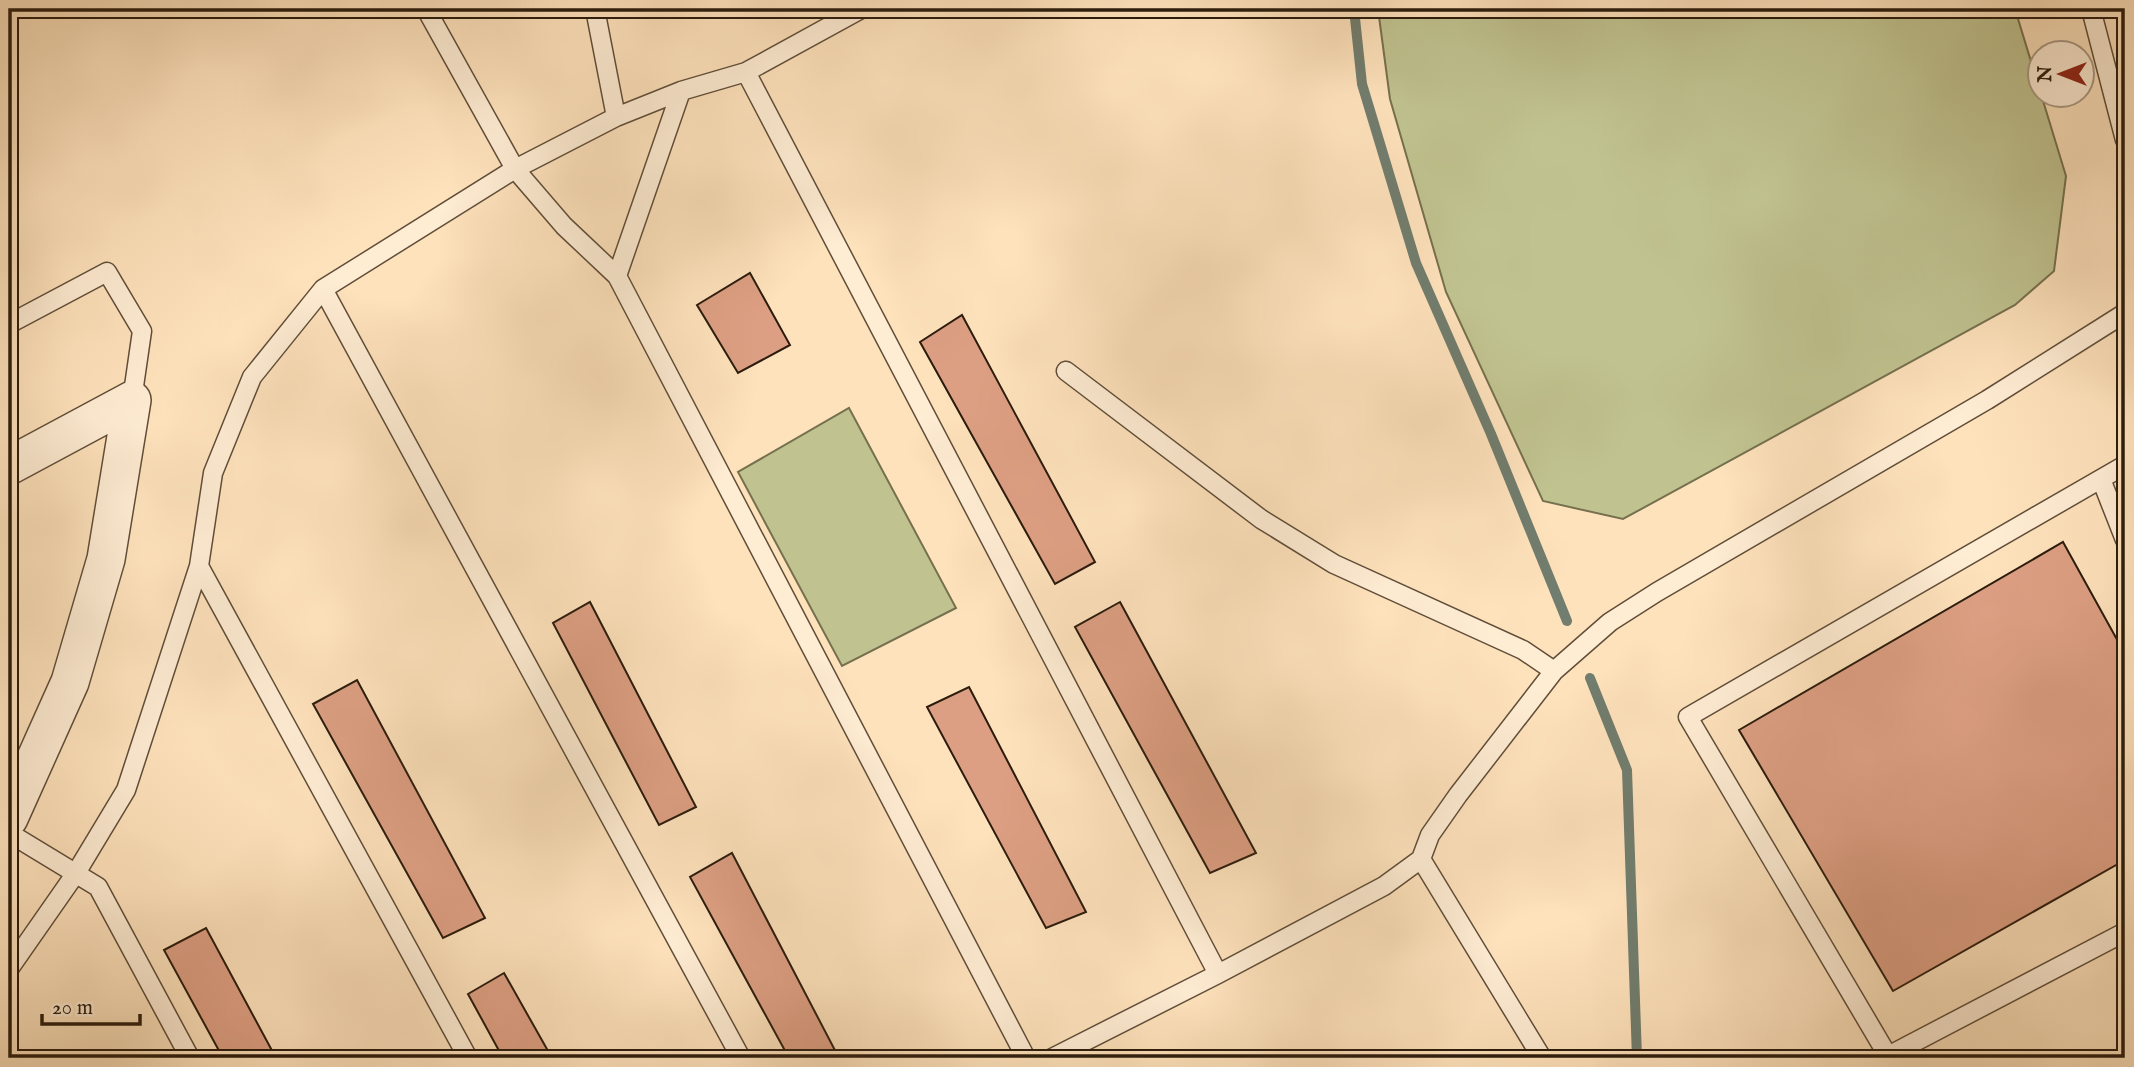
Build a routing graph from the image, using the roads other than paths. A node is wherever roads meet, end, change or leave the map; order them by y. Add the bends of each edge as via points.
1 (426, 9) edge
2 (595, 9) edge
3 (862, 9) edge
4 (2091, 9) edge
5 (746, 72) junction
6 (681, 91) junction
7 (616, 117) junction
8 (2125, 140) edge
9 (515, 169) junction
10 (617, 276) junction
11 (323, 289) junction
12 (2125, 313) edge
13 (9, 324) edge
14 (1066, 371) dead end
15 (132, 400) junction
16 (2125, 465) edge
17 (9, 466) edge
18 (2101, 480) junction
19 (2125, 540) edge
20 (198, 566) junction
21 (1554, 671) junction
22 (9, 818) edge
23 (9, 833) edge
24 (1421, 859) junction
25 (76, 873) junction
26 (2125, 932) edge
27 (9, 969) edge
28 (1218, 974) junction
29 (190, 1058) edge
30 (468, 1058) edge
31 (741, 1058) edge
32 (1026, 1058) edge
33 (1052, 1058) edge
34 (1542, 1058) edge

1 - 9 lane
2 - 7 lane
3 - 5 lane
4 - 8 lane
5 - 6 lane
5 - 28 lane
6 - 7 lane
6 - 10 lane
7 - 9 lane
9 - 10 lane via 564,226
9 - 11 lane
10 - 32 lane
11 - 20 lane via 252,377 213,473
11 - 31 lane
12 - 21 lane via 1987,400 1657,592 1610,622
13 - 15 lane via 107,272 142,331
14 - 21 lane via 1261,519 1334,564 1523,650
15 - 17 street
15 - 22 street via 106,559 71,682
16 - 18 lane
18 - 19 lane
18 - 26 lane via 1689,717 1888,1055
20 - 25 lane via 126,790
20 - 30 lane
21 - 24 lane via 1458,795 1430,835
23 - 25 lane
24 - 28 lane via 1384,886
24 - 34 lane
25 - 27 lane
25 - 29 lane via 98,887
28 - 33 lane

